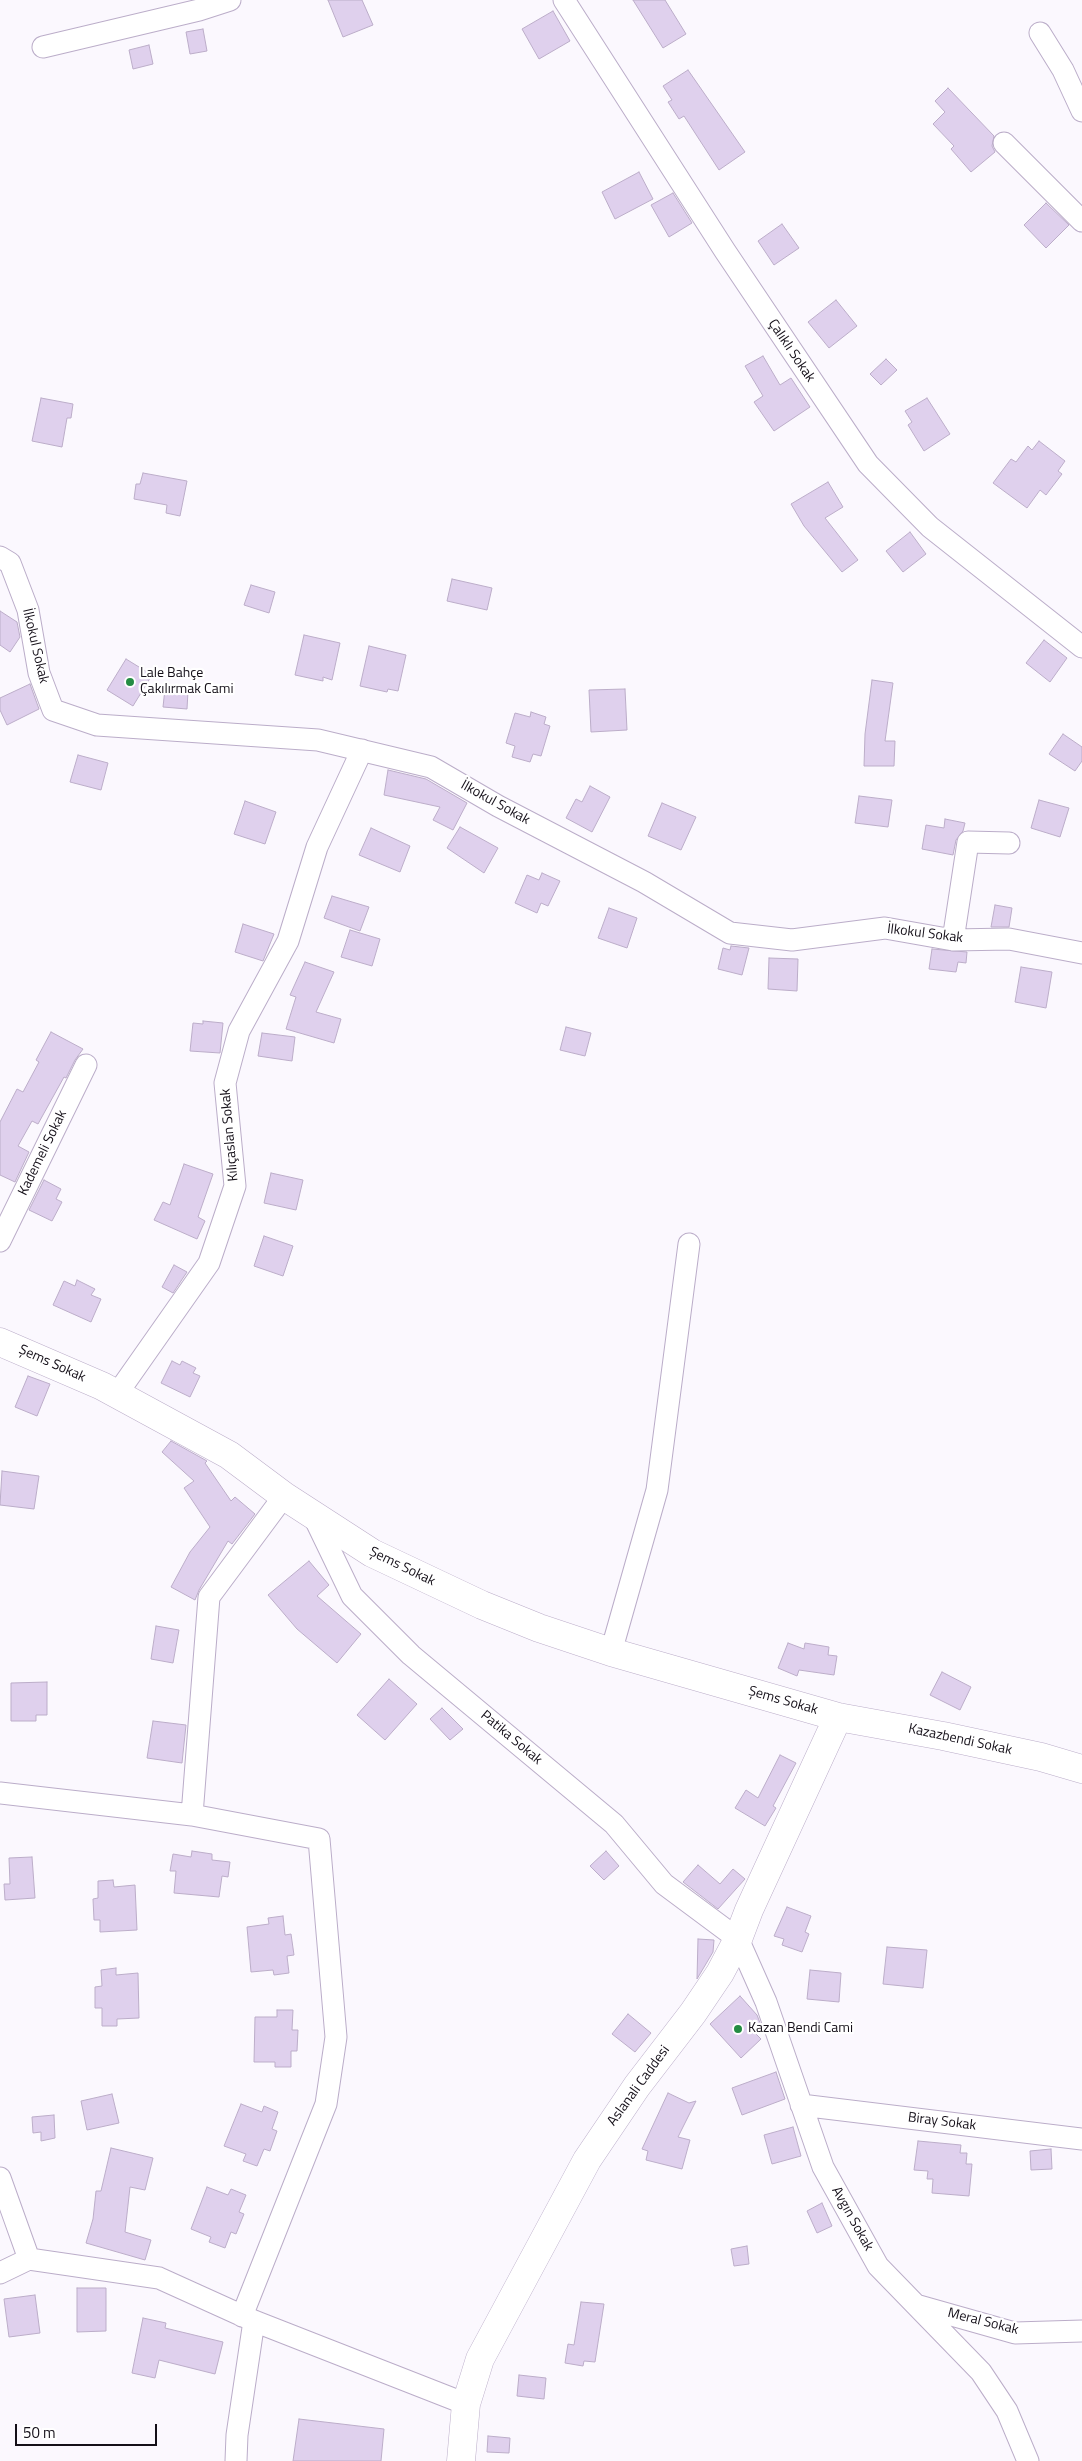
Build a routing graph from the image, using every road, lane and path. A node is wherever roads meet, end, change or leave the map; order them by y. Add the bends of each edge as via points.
1 (230, 0) edge
2 (564, 0) edge
3 (1040, 33) dead end
4 (43, 48) dead end
5 (1082, 111) edge
6 (1004, 143) dead end
7 (1082, 220) edge
8 (0, 557) edge
9 (1082, 647) edge
10 (362, 750) junction
11 (1009, 843) dead end
12 (953, 940) junction
13 (1082, 953) edge
14 (86, 1065) dead end
15 (0, 1241) edge
16 (689, 1244) dead end
17 (0, 1342) edge
18 (118, 1394) junction
19 (284, 1496) junction
20 (313, 1515) junction
21 (611, 1652) junction
22 (838, 1717) junction
23 (1082, 1769) edge
24 (0, 1793) edge
25 (192, 1815) junction
26 (738, 1939) junction
27 (801, 2105) junction
28 (1082, 2139) edge
29 (0, 2178) edge
30 (29, 2259) junction
31 (0, 2273) edge
32 (914, 2304) junction
33 (248, 2318) junction
34 (1082, 2331) edge
35 (466, 2404) junction
36 (236, 2461) edge
37 (461, 2461) edge
38 (1028, 2461) edge

1 - 4 street
2 - 9 street, Çalıklı Sokak via 720,243 868,464 930,527
3 - 5 street via 1063,70
6 - 7 street
8 - 10 street, İlkokul Sokak via 10,563 28,610 39,674 53,710 97,726 318,740
10 - 12 street, İlkokul Sokak via 430,767 644,882 730,933 792,940 884,928
10 - 18 street, Kılıçaslan Sokak via 317,847 288,940 238,1031 225,1083 235,1186 209,1263
11 - 12 street via 968,842
12 - 13 street, İlkokul Sokak via 1009,939
14 - 15 street, Kademeli Sokak
16 - 21 street via 657,1490
17 - 18 street, Şems Sokak
18 - 19 street, Şems Sokak via 229,1455
19 - 20 street, Şems Sokak
19 - 25 street via 209,1597
20 - 21 street, Şems Sokak via 372,1553 482,1605
20 - 26 street, Patika Sokak via 352,1596 398,1642 614,1824 664,1884
21 - 22 street, Şems Sokak
22 - 23 street, Kazazbendi Sokak via 992,1746
22 - 26 street, Aslanali Caddesi
24 - 25 street
25 - 33 street via 319,1839 336,2037 326,2104
26 - 27 street, Avgın Sokak via 766,2002
26 - 35 street, Aslanali Caddesi via 693,2013 586,2160 480,2359
27 - 28 street, Biray Sokak
27 - 32 street, Avgın Sokak via 823,2167 878,2266
29 - 30 street
30 - 31 street
30 - 33 street via 159,2278
32 - 34 street, Meral Sokak via 1016,2333
32 - 38 street, Avgın Sokak via 981,2372 1007,2411
33 - 35 street
33 - 36 street
35 - 37 street, Aslanali Caddesi

